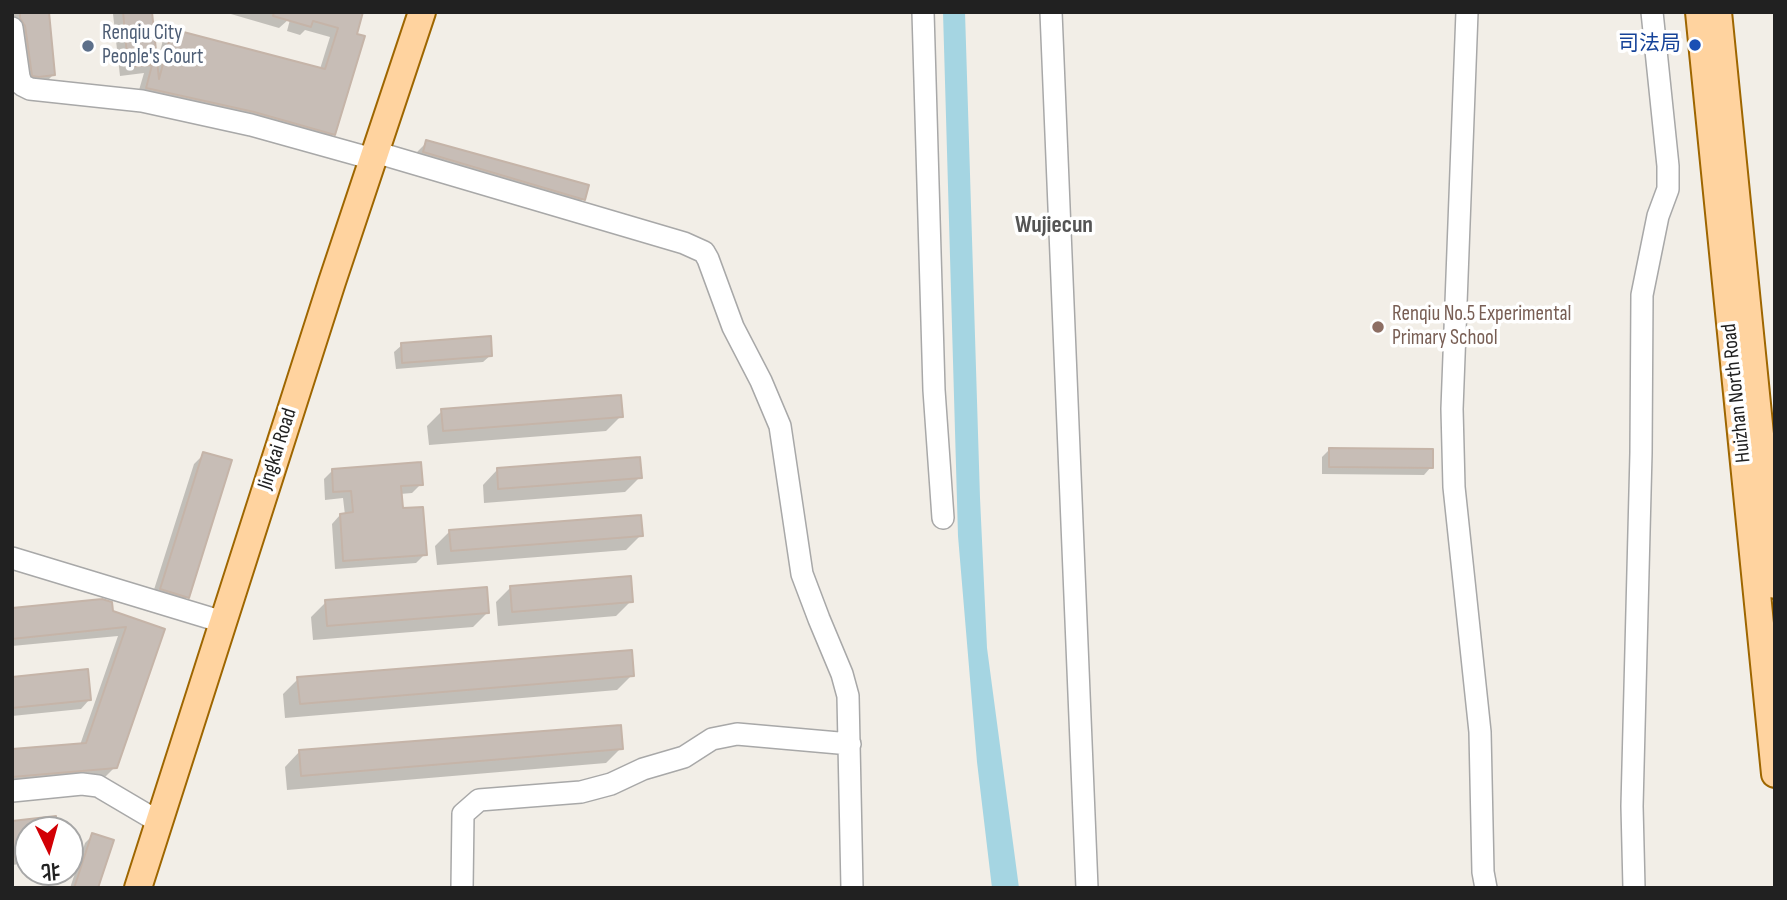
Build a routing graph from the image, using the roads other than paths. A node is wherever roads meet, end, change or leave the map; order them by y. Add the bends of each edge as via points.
1 (422, 12) edge
2 (923, 12) edge
3 (1051, 12) edge
4 (1467, 12) edge
5 (1652, 12) edge
6 (1699, 12) edge
7 (1718, 12) edge
8 (12, 28) edge
9 (374, 156) junction
10 (943, 518) dead end
11 (12, 558) edge
12 (1775, 584) edge
13 (223, 622) junction
14 (850, 744) junction
15 (1775, 774) edge
16 (12, 791) edge
17 (159, 822) junction
18 (138, 888) edge
19 (462, 888) edge
20 (852, 888) edge
21 (1087, 888) edge
22 (1486, 888) edge
23 (1634, 888) edge

1 - 9 main road, Jingkai Road
2 - 10 street via 934,390
3 - 21 street
4 - 22 street via 1452,409 1454,487 1480,732
5 - 23 street via 1668,189 1642,295
6 - 15 main road, Huizhan North Road
7 - 12 main road, Huizhan North Road
8 - 9 street via 19,77 30,89 142,101
9 - 13 main road, Jingkai Road
9 - 14 street via 704,252 780,426 802,574 842,674
11 - 13 street
13 - 17 main road, Jingkai Road
14 - 19 street via 737,734 712,739 684,757 581,792 480,800 463,814
14 - 20 street
16 - 17 street via 98,786
17 - 18 main road, Jingkai Road

